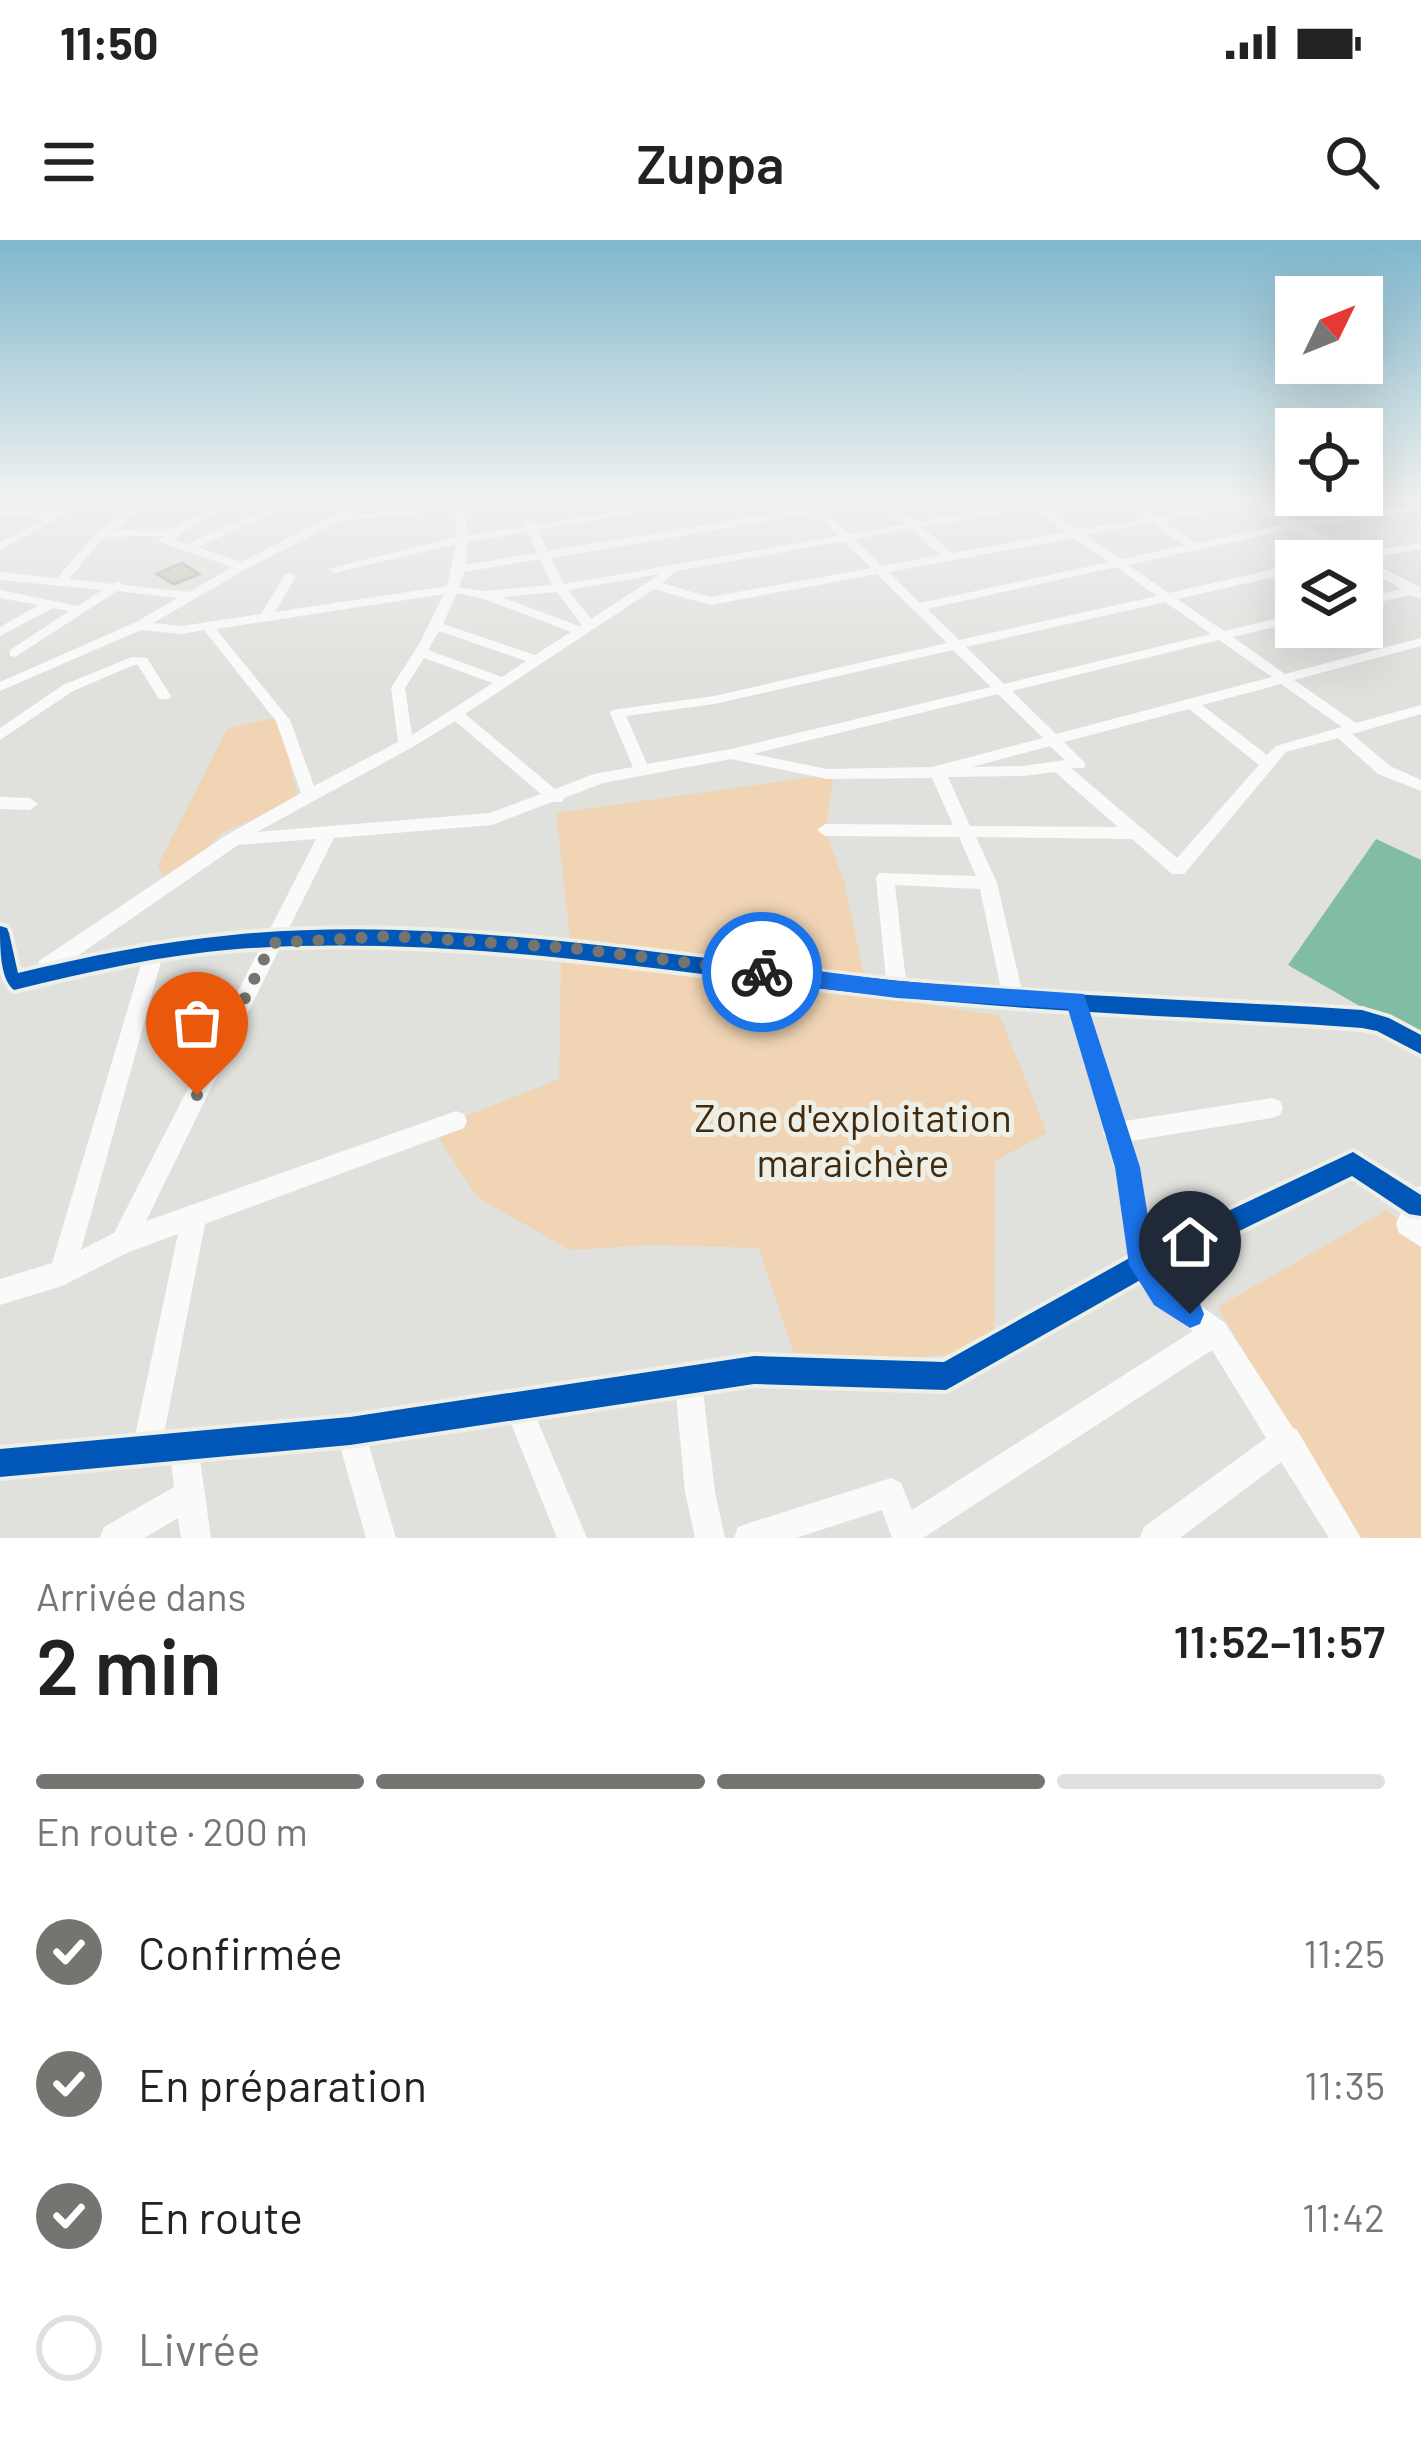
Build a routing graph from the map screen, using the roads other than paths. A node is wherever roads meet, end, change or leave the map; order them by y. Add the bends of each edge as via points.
1 (544, 556) edge
2 (82, 557) edge
3 (213, 557) edge
4 (260, 557) edge
5 (388, 557) edge
6 (461, 557) edge
7 (540, 557) edge
8 (737, 557) edge
9 (867, 557) edge
10 (945, 557) edge
11 (1108, 557) edge
12 (1152, 557) edge
13 (37, 562) dead end
14 (1119, 564) junction
15 (242, 566) junction
16 (679, 567) junction
17 (334, 569) dead end
18 (879, 569) junction
19 (458, 570) junction
20 (1275, 573) edge
21 (1383, 573) edge
22 (290, 576) dead end
23 (0, 577) edge
24 (20, 578) junction
25 (62, 580) junction
26 (652, 584) junction
27 (118, 585) junction
28 (560, 588) junction
29 (453, 589) junction
30 (0, 591) edge
31 (1418, 591) edge
32 (188, 595) junction
33 (483, 595) junction
34 (1167, 598) junction
35 (1383, 598) edge
36 (51, 604) junction
37 (918, 607) junction
38 (80, 610) junction
39 (266, 617) junction
40 (1275, 623) edge
41 (139, 626) junction
42 (437, 626) junction
43 (208, 627) junction
44 (584, 628) junction
45 (0, 632) edge
46 (1222, 636) junction
47 (1421, 642) edge
48 (957, 645) junction
49 (8, 650) edge
50 (421, 652) junction
51 (532, 659) junction
52 (52, 665) junction
53 (1283, 680) junction
54 (501, 681) junction
55 (0, 687) edge
56 (1002, 689) junction
57 (164, 696) dead end
58 (1192, 704) junction
59 (1419, 712) edge
60 (454, 713) junction
61 (1347, 730) junction
62 (0, 735) edge
63 (1055, 741) junction
64 (406, 745) junction
65 (731, 754) junction
66 (1268, 764) junction
67 (1058, 766) junction
68 (642, 770) junction
69 (937, 771) junction
70 (1421, 786) edge
71 (309, 794) junction
72 (556, 798) junction
73 (0, 803) edge
74 (30, 804) dead end
75 (825, 830) dead end
76 (962, 831) junction
77 (1132, 832) junction
78 (327, 834) junction
79 (231, 840) junction
80 (988, 883) junction
81 (0, 933) edge
82 (272, 943) junction
83 (155, 950) junction
84 (29, 978) junction
85 (897, 989) junction
86 (0, 992) edge
87 (1013, 998) junction
88 (1076, 1000) junction
89 (1421, 1046) edge
90 (1272, 1108) dead end
91 (456, 1121) dead end
92 (1114, 1132) junction
93 (1419, 1202) edge
94 (194, 1216) junction
95 (1421, 1235) edge
96 (123, 1243) junction
97 (1142, 1265) junction
98 (62, 1273) junction
99 (0, 1292) edge
100 (1216, 1332) junction
101 (688, 1382) junction
102 (518, 1407) junction
103 (350, 1431) junction
104 (1287, 1440) junction
105 (147, 1448) junction
106 (184, 1449) junction
107 (0, 1463) edge
108 (190, 1494) junction
109 (907, 1535) edge
110 (115, 1538) edge
111 (196, 1538) edge
112 (381, 1538) edge
113 (572, 1538) edge
114 (710, 1538) edge
115 (748, 1538) edge
116 (1155, 1538) edge
117 (1346, 1538) edge

1 - 28 street
2 - 25 street
3 - 15 street
4 - 15 street
5 - 17 street
6 - 19 street
7 - 19 street
8 - 16 street
9 - 18 street
10 - 18 street
11 - 14 street
12 - 14 street
13 - 24 street
14 - 34 street
14 - 37 street
15 - 32 street
16 - 26 street
16 - 28 street
18 - 26 street via 710,602
18 - 37 street
19 - 29 street
20 - 34 street
21 - 31 street
22 - 39 street
23 - 24 street
24 - 25 street
24 - 30 street
25 - 27 street
26 - 44 street
27 - 32 street
27 - 38 street
28 - 33 street
28 - 44 street
29 - 33 street
29 - 39 street
29 - 42 street
30 - 36 street
31 - 35 street
32 - 41 street
33 - 44 street
34 - 46 street
34 - 48 street
36 - 38 street
36 - 45 street
37 - 48 street
38 - 49 street
39 - 43 street
40 - 46 street
41 - 43 street
41 - 52 street
42 - 50 street
42 - 51 street
43 - 71 street via 283,720
44 - 51 street
46 - 53 street
46 - 56 street
47 - 53 street
48 - 56 street
48 - 68 street via 714,700 617,713
49 - 52 street
50 - 54 street
50 - 64 street via 398,688
51 - 54 street
52 - 55 street
53 - 58 street
53 - 61 street
54 - 60 street
56 - 63 street
56 - 65 street
57 - 62 street via 142,661 132,661 68,688
58 - 63 street
58 - 66 street
59 - 61 street
60 - 64 street
60 - 72 street
61 - 66 street via 1281,749
61 - 70 street via 1384,770
63 - 67 street via 1078,764
63 - 69 street
64 - 71 street
65 - 68 street
65 - 69 street via 827,774
66 - 77 street via 1178,869
67 - 69 street
67 - 77 street
68 - 72 street
69 - 76 street
71 - 79 street
72 - 78 street via 470,823
73 - 74 street
75 - 76 street
76 - 77 street
76 - 80 street
78 - 79 street
78 - 82 street
79 - 84 street
80 - 85 street via 885,878
80 - 87 street
81 - 84 street via 11,980
82 - 83 street
82 - 85 street via 391,936 571,948
82 - 96 street
83 - 84 street
83 - 98 street
84 - 86 street
85 - 87 street
87 - 88 street
88 - 89 street via 1362,1019
88 - 92 street
90 - 92 street
91 - 94 street
92 - 97 street
93 - 95 street via 1408,1224
93 - 97 street via 1353,1163
94 - 96 street
94 - 105 street
96 - 98 street
97 - 100 street via 1164,1295
97 - 101 street via 946,1376 754,1370
98 - 99 street
100 - 104 street
100 - 109 street
101 - 102 street
101 - 114 street
102 - 103 street
102 - 113 street
103 - 106 street
103 - 112 street
104 - 116 street
104 - 117 street
105 - 106 street
105 - 107 street
106 - 108 street
108 - 110 street
108 - 111 street
109 - 115 street via 890,1493

